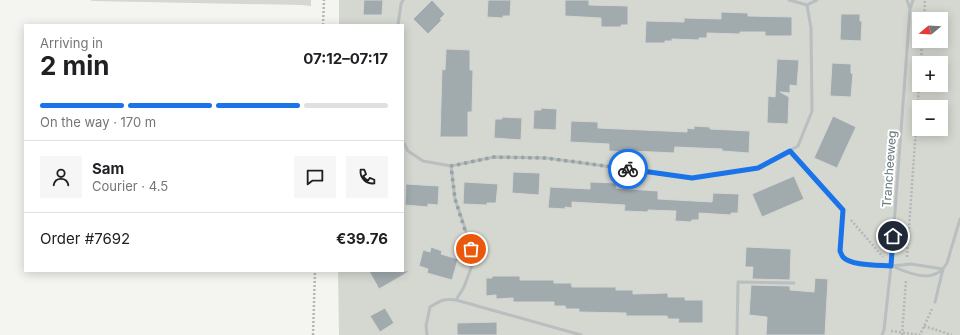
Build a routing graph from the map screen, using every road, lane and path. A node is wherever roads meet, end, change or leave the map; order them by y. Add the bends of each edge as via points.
1 (324, 0) edge
2 (403, 0) edge
3 (789, 0) edge
4 (817, 0) edge
5 (907, 0) edge
6 (913, 0) edge
7 (925, 0) edge
8 (807, 5) junction
9 (910, 9) junction
10 (924, 12) edge
11 (323, 24) edge
12 (398, 24) edge
13 (918, 92) edge
14 (404, 144) edge
15 (790, 151) junction
16 (451, 166) junction
17 (843, 210) junction
18 (960, 219) edge
19 (906, 265) junction
20 (891, 266) junction
21 (943, 269) junction
22 (315, 272) edge
23 (906, 272) junction
24 (794, 283) dead end
25 (456, 300) junction
26 (935, 302) joint
27 (924, 326) junction
28 (884, 330) junction
29 (902, 334) edge
30 (313, 335) edge
31 (428, 335) edge
32 (581, 335) edge
33 (737, 335) edge
34 (882, 335) edge
35 (952, 335) edge

1 - 11 path
2 - 12 lane
3 - 8 lane
4 - 8 lane
5 - 9 lane, Trancheeweg
6 - 9 lane, Trancheeweg
7 - 10 path
8 - 15 lane via 811,28 812,111 798,146
9 - 20 lane, Trancheeweg
13 - 19 path
14 - 16 lane via 408,151 423,162
15 - 16 lane via 758,168 692,178 546,158 494,157
15 - 17 lane
16 - 25 lane via 455,199 474,260
17 - 20 path
17 - 20 lane via 840,251 842,256 855,263
18 - 21 lane
19 - 20 lane
19 - 21 lane
20 - 23 lane
20 - 28 lane, Trancheeweg
21 - 23 lane via 928,276
21 - 26 lane
22 - 30 path
23 - 29 path
24 - 33 lane via 738,282
25 - 31 lane via 447,298 430,307 426,326
25 - 32 lane
26 - 27 path
27 - 29 path via 920,335
27 - 35 path
28 - 29 path
28 - 34 lane, Trancheeweg

